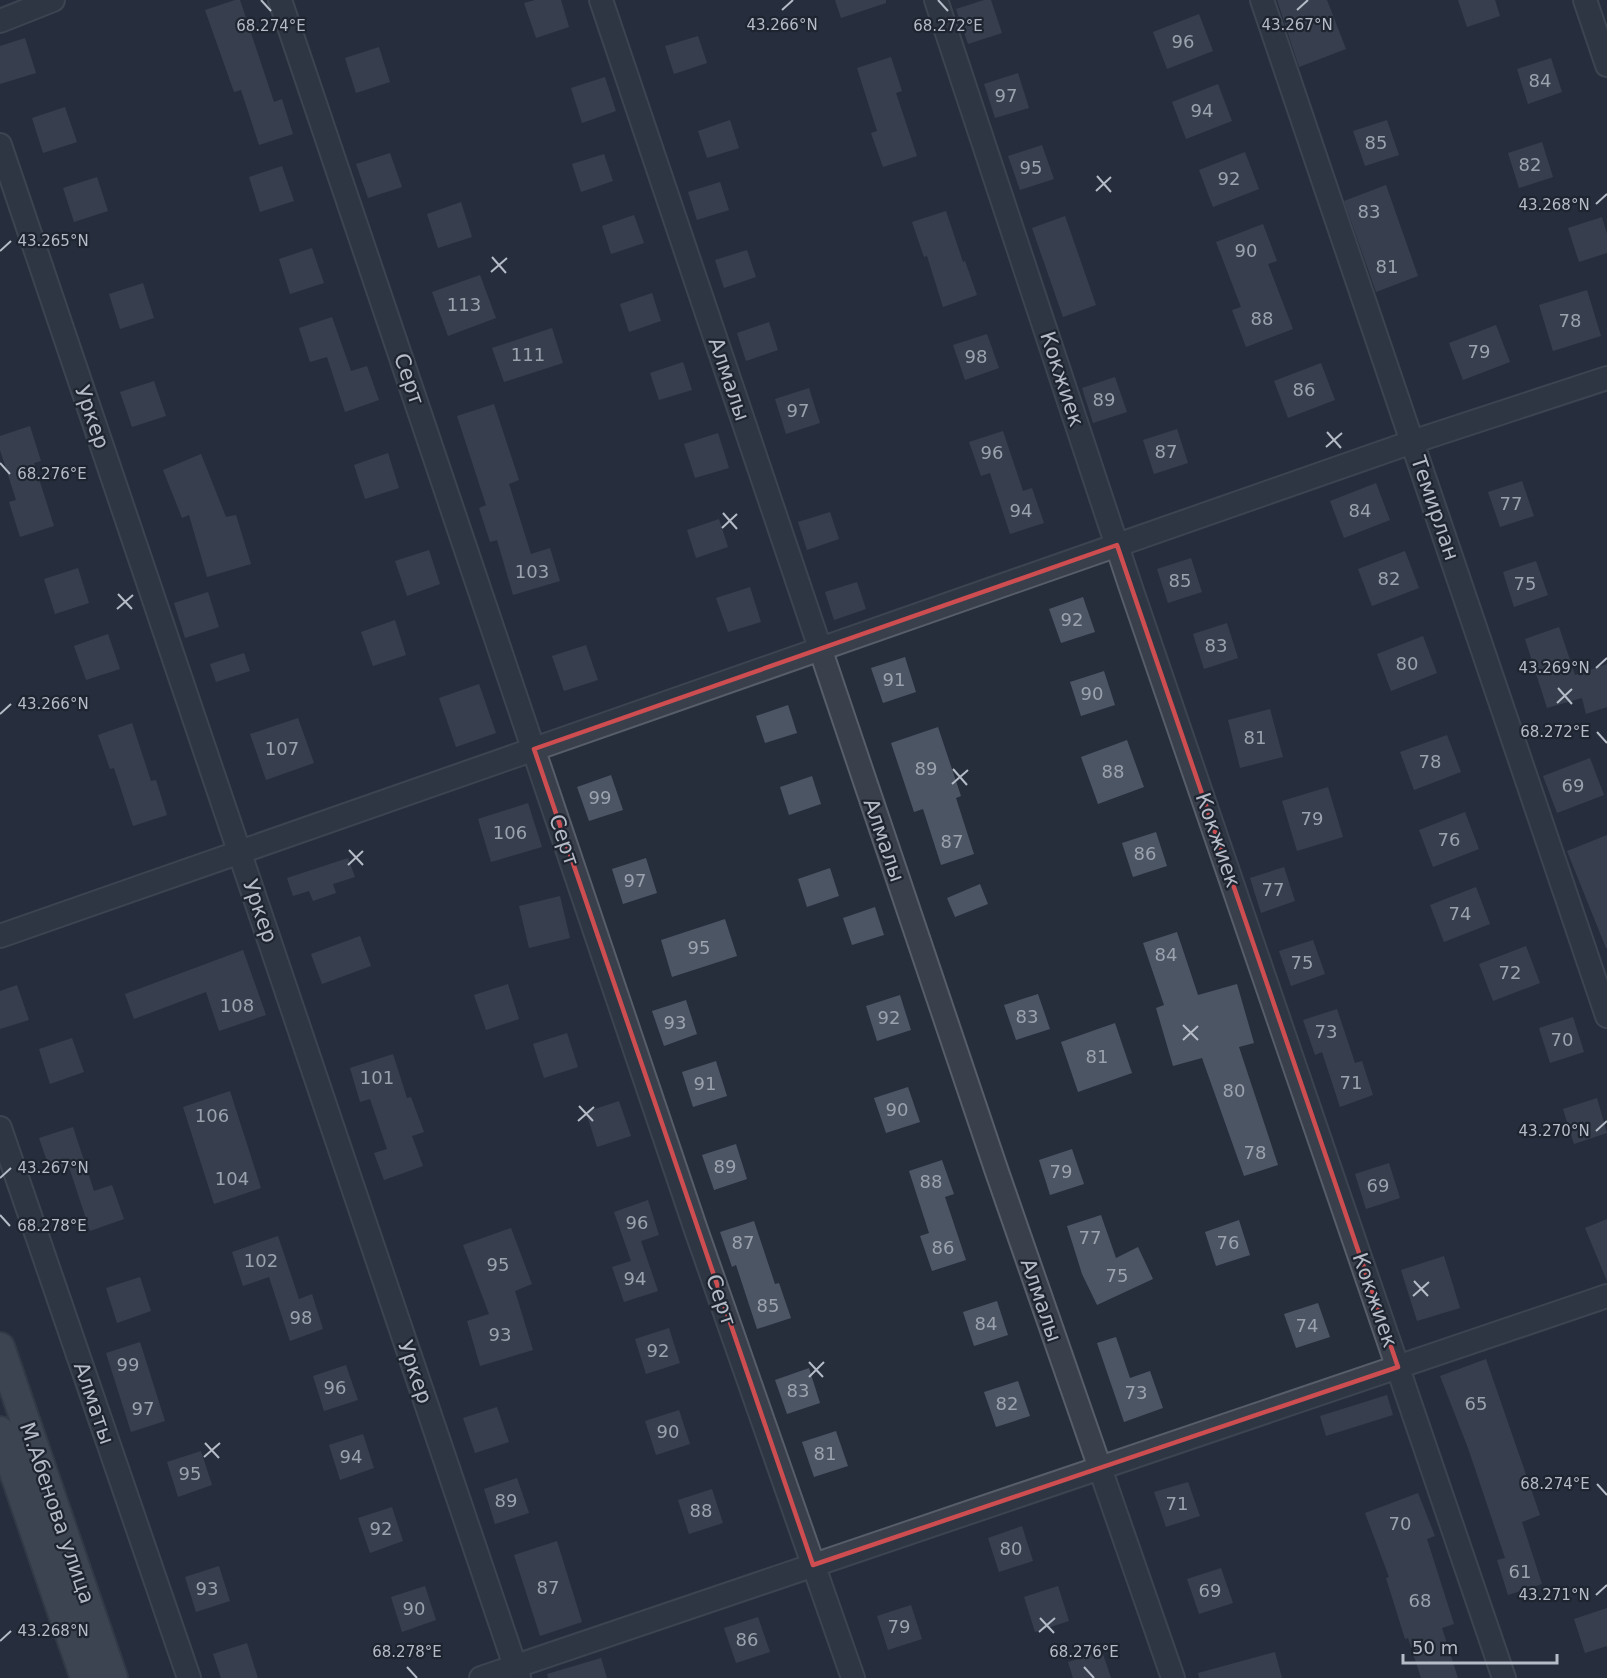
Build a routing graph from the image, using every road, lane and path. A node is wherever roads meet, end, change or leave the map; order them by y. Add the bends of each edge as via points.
1 (53, 0) edge
2 (280, 0) edge
3 (601, 0) edge
4 (936, 0) edge
5 (1262, 0) edge
6 (1585, 0) edge
7 (0, 21) edge
8 (1607, 65) edge
9 (0, 145) edge
10 (1607, 378) edge
11 (1412, 442) junction
12 (1117, 545) junction
13 (820, 649) junction
14 (534, 749) junction
15 (240, 852) junction
16 (0, 936) edge
17 (1607, 1016) edge
18 (0, 1128) edge
19 (1607, 1296) edge
20 (0, 1347) edge
21 (1398, 1367) junction
22 (0, 1431) edge
23 (5, 1464) edge
24 (1099, 1469) junction
25 (813, 1566) junction
26 (517, 1672) edge
27 (85, 1678) edge
28 (113, 1678) edge
29 (189, 1678) edge
30 (481, 1678) edge
31 (853, 1678) edge
32 (1173, 1678) edge
33 (1504, 1678) edge

1 - 7 street
2 - 14 street, Серт
3 - 13 street, Алмалы
4 - 12 street, Кокжиек
5 - 11 street, Темирлан
6 - 8 street
9 - 15 street, Уркер
10 - 11 street
11 - 12 street
11 - 17 street, Темирлан
12 - 13 street
12 - 21 street, Кокжиек
13 - 14 street
13 - 24 street, Алмалы
14 - 15 street
14 - 25 street, Серт
15 - 16 street
15 - 26 street, Уркер
18 - 29 street, Алматы
19 - 21 street
20 - 28 main road, М.Абенова улица
21 - 24 street
21 - 33 street, Кокжиек
22 - 23 main road, М.Абенова улица
23 - 27 main road, М.Абенова улица
24 - 25 street
24 - 32 street, Алмалы
25 - 26 street
25 - 31 street, Серт
26 - 30 street

